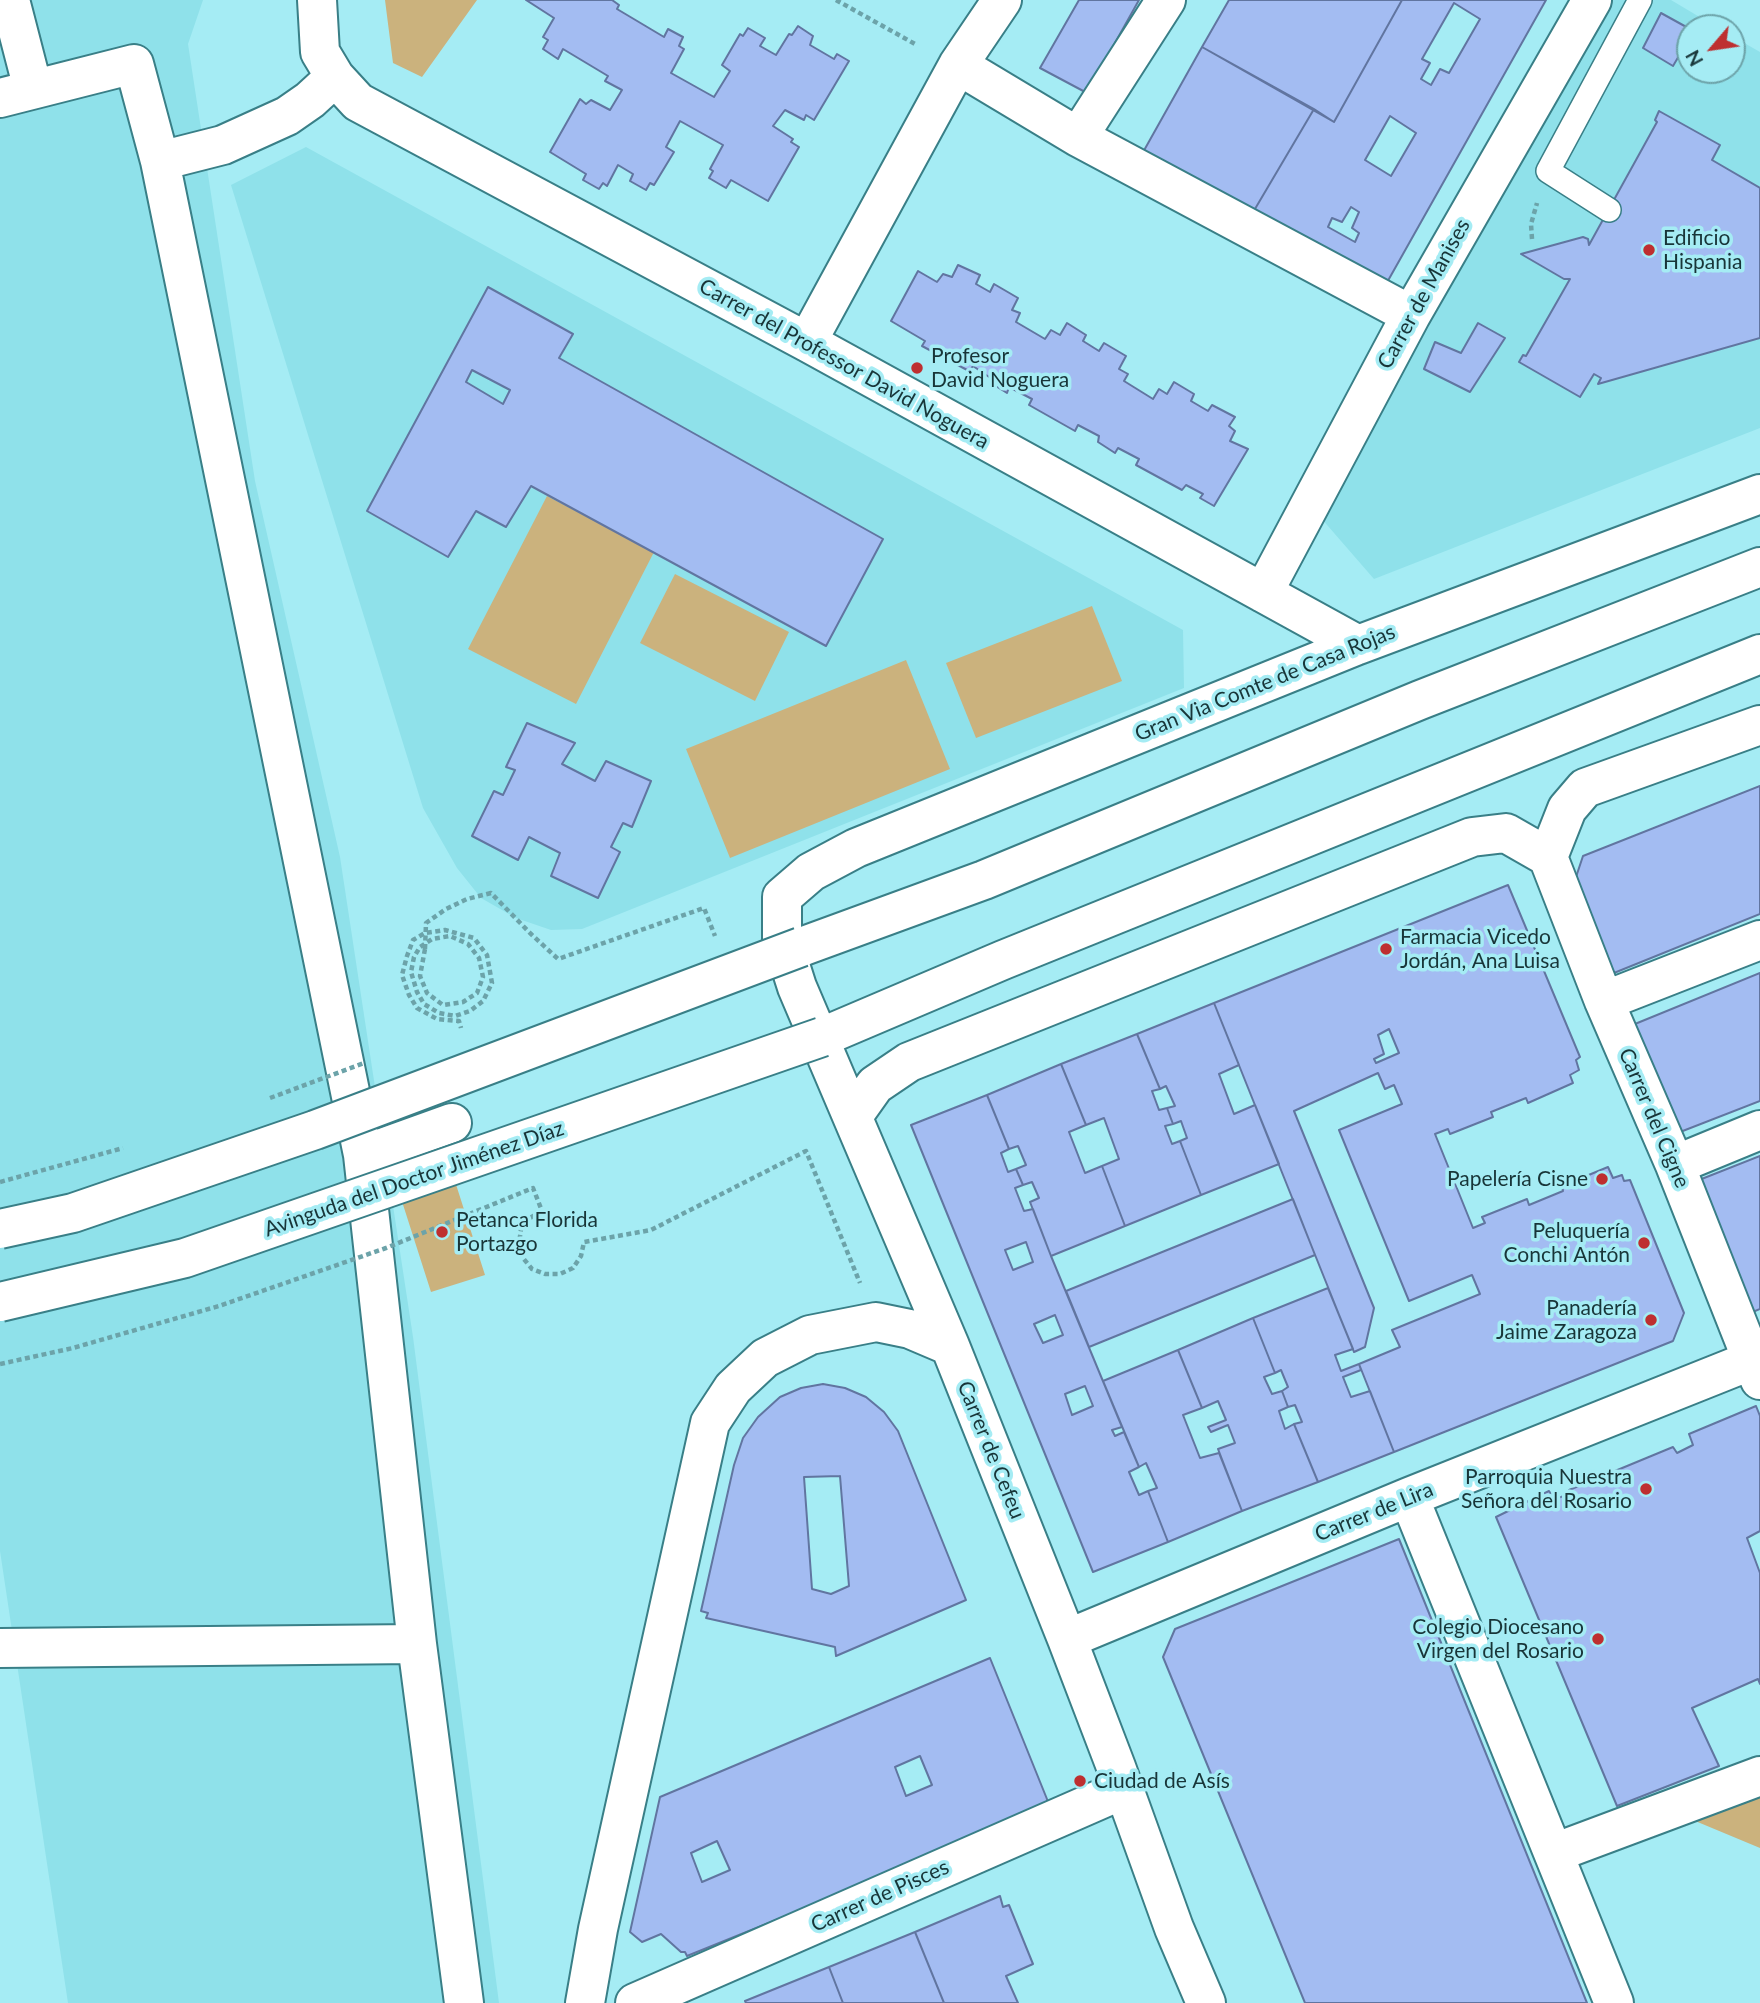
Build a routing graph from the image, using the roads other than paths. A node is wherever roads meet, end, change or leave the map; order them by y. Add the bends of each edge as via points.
1 (10, 0) edge
2 (317, 0) edge
3 (1166, 0) edge
4 (1592, 0) edge
5 (1640, 0) edge
6 (991, 4) edge
7 (958, 65) junction
8 (335, 77) junction
9 (16, 93) edge
10 (1078, 138) junction
11 (160, 161) junction
12 (1609, 210) dead end
13 (1410, 315) junction
14 (807, 342) junction
15 (1760, 494) edge
16 (1760, 567) edge
17 (1263, 593) junction
18 (1358, 645) junction
19 (1760, 654) edge
20 (1760, 725) edge
21 (1548, 857) junction
22 (782, 897) joint
23 (1760, 940) edge
24 (1604, 1001) junction
25 (853, 1116) junction
26 (452, 1123) dead end
27 (1760, 1130) edge
28 (363, 1154) junction
29 (1675, 1165) junction
30 (0, 1228) edge
31 (0, 1302) edge
32 (950, 1346) junction
33 (1757, 1366) edge
34 (1409, 1497) junction
35 (1067, 1639) junction
36 (417, 1644) junction
37 (0, 1648) edge
38 (1760, 1776) edge
39 (1124, 1789) junction
40 (1554, 1853) junction
41 (464, 2003) edge
42 (585, 2003) edge
43 (635, 2003) edge
44 (1206, 2003) edge
45 (1614, 2003) edge

1 - 9 street
2 - 8 street, Carrer del Professor David Noguera via 320,52
3 - 10 street
4 - 13 street, Carrer de Manises
5 - 12 lane via 1548,171
6 - 7 street
7 - 10 street
7 - 14 street
8 - 11 street via 287,116 223,145
8 - 14 street, Carrer del Professor David Noguera via 358,102
9 - 11 street via 134,64
10 - 13 street
11 - 28 street
13 - 17 street, Carrer de Manises
14 - 17 street, Carrer del Professor David Noguera
15 - 18 street, Gran Via Comte de Casa Rojas
16 - 30 street, bridge via 1420,700 984,880 315,1130 73,1213
17 - 18 street, Carrer del Professor David Noguera
18 - 22 street, Gran Via Comte de Casa Rojas via 856,848 811,872
19 - 31 street, Avinguda del Doctor Jiménez Díaz, bridge via 822,1037 185,1258
20 - 21 street via 1584,788 1566,809
21 - 24 street, Carrer del Cigne
21 - 25 street via 1506,833 1472,837 909,1062 875,1085
22 - 25 street, Carrer de Cefeu via 782,940 797,987
23 - 24 street
24 - 29 street, Carrer del Cigne
25 - 32 street, Carrer de Cefeu
26 - 28 street
27 - 29 street
28 - 36 street
29 - 33 street, Carrer del Cigne
32 - 35 street, Carrer de Cefeu
32 - 42 street via 910,1329 876,1322 810,1335 765,1358 733,1388 710,1423
33 - 34 street, Carrer de Lira
34 - 35 street, Carrer de Lira
34 - 40 street
35 - 39 street, Carrer de Cefeu
36 - 37 street
36 - 41 street
38 - 40 street
39 - 43 street, Carrer de Pisces
39 - 44 street, Carrer de Cefeu
40 - 45 street

